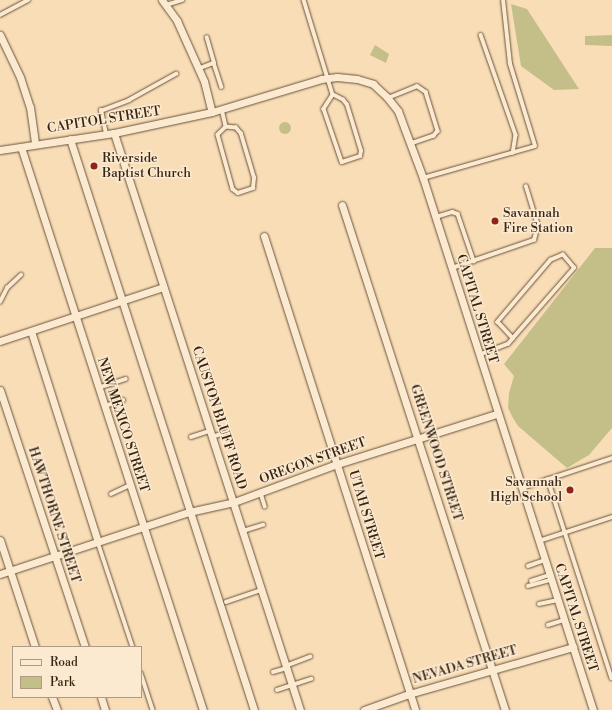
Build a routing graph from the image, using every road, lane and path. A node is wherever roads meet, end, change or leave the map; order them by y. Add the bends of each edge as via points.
1 (28, 0) edge
2 (182, 0) edge
3 (304, 0) edge
4 (503, 0) edge
5 (164, 2) edge
6 (0, 15) edge
7 (0, 35) edge
8 (481, 35) dead end
9 (207, 38) dead end
10 (214, 63) junction
11 (198, 69) junction
12 (176, 74) dead end
13 (326, 78) junction
14 (222, 87) dead end
15 (333, 95) junction
16 (388, 98) junction
17 (222, 108) junction
18 (212, 112) junction
19 (226, 127) junction
20 (114, 133) junction
21 (106, 134) junction
22 (70, 139) junction
23 (35, 143) junction
24 (410, 144) junction
25 (21, 146) junction
26 (0, 150) edge
27 (513, 153) junction
28 (423, 178) junction
29 (526, 187) dead end
30 (342, 205) dead end
31 (435, 217) junction
32 (264, 236) dead end
33 (474, 261) junction
34 (451, 268) junction
35 (21, 275) dead end
36 (163, 287) junction
37 (120, 301) junction
38 (0, 302) edge
39 (75, 315) junction
40 (31, 330) junction
41 (513, 338) junction
42 (0, 341) edge
43 (478, 355) junction
44 (126, 378) dead end
45 (98, 388) junction
46 (0, 390) edge
47 (123, 400) dead end
48 (104, 406) junction
49 (497, 414) junction
50 (227, 432) dead end
51 (211, 434) junction
52 (192, 437) dead end
53 (418, 437) junction
54 (612, 458) edge
55 (337, 464) junction
56 (548, 479) junction
57 (130, 485) junction
58 (522, 488) junction
59 (261, 492) junction
60 (111, 494) dead end
61 (234, 502) junction
62 (265, 506) dead end
63 (189, 512) junction
64 (612, 517) edge
65 (263, 525) dead end
66 (144, 527) junction
67 (243, 531) junction
68 (566, 532) junction
69 (0, 540) edge
70 (539, 541) junction
71 (98, 542) junction
72 (55, 556) junction
73 (545, 560) junction
74 (528, 566) dead end
75 (10, 571) junction
76 (0, 574) edge
77 (551, 578) junction
78 (531, 581) dead end
79 (528, 586) dead end
80 (262, 590) junction
81 (558, 600) junction
82 (226, 602) dead end
83 (538, 604) dead end
84 (564, 620) junction
85 (548, 625) dead end
86 (35, 646) edge
87 (85, 646) edge
88 (133, 646) edge
89 (573, 647) junction
90 (310, 657) dead end
91 (286, 667) junction
92 (492, 669) junction
93 (273, 672) dead end
94 (142, 676) edge
95 (612, 678) edge
96 (311, 679) dead end
97 (292, 685) junction
98 (277, 690) dead end
99 (409, 694) junction
100 (52, 698) edge
101 (101, 698) edge
102 (56, 710) edge
103 (105, 710) edge
104 (153, 710) edge
105 (203, 710) edge
106 (254, 710) edge
107 (300, 710) edge
108 (364, 710) edge
109 (415, 710) edge
110 (505, 710) edge
111 (594, 710) edge

1 - 6 lane
2 - 5 lane
3 - 13 lane
4 - 27 lane via 510,64 535,146
5 - 11 street via 177,21
7 - 23 street via 20,77 30,107
8 - 27 lane via 516,135
9 - 10 lane
10 - 11 lane
10 - 14 lane
11 - 18 street
12 - 21 lane via 129,100 101,111
13 - 15 lane
13 - 16 street, CAPITAL STREET via 357,79 373,84
13 - 17 street, CAPITAL STREET
15 - 15 lane via 324,109 342,162 360,156 361,151 347,105
16 - 24 street, CAPITAL STREET via 398,111
16 - 24 lane via 417,86 426,92 438,131 434,136
17 - 18 street, CAPITAL STREET
17 - 19 lane
18 - 20 street, CAPITOL STREET
19 - 19 lane via 218,135 233,189 238,193 253,188 254,178 241,134 236,128
20 - 21 street, CAPITOL STREET
20 - 36 street, CAUSTON BLUFF ROAD
21 - 22 street, CAPITOL STREET
22 - 23 street, CAPITOL STREET
22 - 37 street
23 - 25 street, CAPITOL STREET
24 - 28 street, CAPITAL STREET
25 - 26 street, CAPITOL STREET
25 - 39 street, NEW MEXICO STREET
27 - 28 lane
28 - 31 street, CAPITAL STREET
29 - 33 lane via 538,226 534,240
30 - 53 street, GREENWOOD STREET
31 - 33 lane via 452,212 458,214
31 - 34 street, CAPITAL STREET
32 - 55 street, UTAH STREET
33 - 34 lane
34 - 43 street, CAPITAL STREET
35 - 38 lane via 7,288
36 - 37 street
36 - 51 street, CAUSTON BLUFF ROAD
37 - 39 street
37 - 63 street
39 - 40 street
39 - 45 street, NEW MEXICO STREET
40 - 42 street
40 - 71 street
41 - 41 lane via 574,268 563,255 552,260 498,322
41 - 43 lane via 508,344
43 - 49 street, CAPITAL STREET
44 - 45 lane
45 - 48 street, NEW MEXICO STREET
46 - 72 street, HAWTHORNE STREET
47 - 48 lane
48 - 57 street, NEW MEXICO STREET
49 - 53 street, OREGON STREET
49 - 58 street, CAPITAL STREET
50 - 51 lane
51 - 52 lane
51 - 61 street, CAUSTON BLUFF ROAD
53 - 55 street, OREGON STREET
53 - 92 street, GREENWOOD STREET
54 - 56 lane
55 - 59 street, OREGON STREET
55 - 99 street, UTAH STREET
56 - 58 lane
56 - 68 lane
57 - 60 lane
57 - 66 street, NEW MEXICO STREET
58 - 70 street, CAPITAL STREET
59 - 61 street, OREGON STREET
59 - 62 lane
61 - 63 street, OREGON STREET
61 - 67 street, CAUSTON BLUFF ROAD
63 - 66 street, OREGON STREET
63 - 106 street
64 - 68 lane
65 - 67 lane
66 - 71 street, OREGON STREET
66 - 105 street, NEW MEXICO STREET
67 - 80 street, CAUSTON BLUFF ROAD
68 - 70 lane
68 - 95 lane
69 - 75 street
70 - 73 street, CAPITAL STREET
71 - 72 street, OREGON STREET
71 - 88 lane
72 - 75 street, OREGON STREET
72 - 87 street, HAWTHORNE STREET
73 - 74 lane
73 - 77 street, CAPITAL STREET
75 - 76 street, OREGON STREET
75 - 86 street
77 - 78 lane
77 - 79 lane
77 - 81 street, CAPITAL STREET
80 - 82 lane
80 - 91 street, CAUSTON BLUFF ROAD
81 - 83 lane
81 - 84 street, CAPITAL STREET
84 - 85 lane
84 - 89 street, CAPITAL STREET
89 - 92 street, NEVADA STREET
89 - 111 street, CAPITAL STREET
90 - 91 lane
91 - 93 lane
91 - 97 street, CAUSTON BLUFF ROAD
92 - 99 street, NEVADA STREET
92 - 110 street, GREENWOOD STREET
94 - 104 lane
96 - 97 lane
97 - 98 lane
97 - 107 street, CAUSTON BLUFF ROAD
99 - 108 street, NEVADA STREET
99 - 109 street, UTAH STREET
100 - 102 street
101 - 103 street

